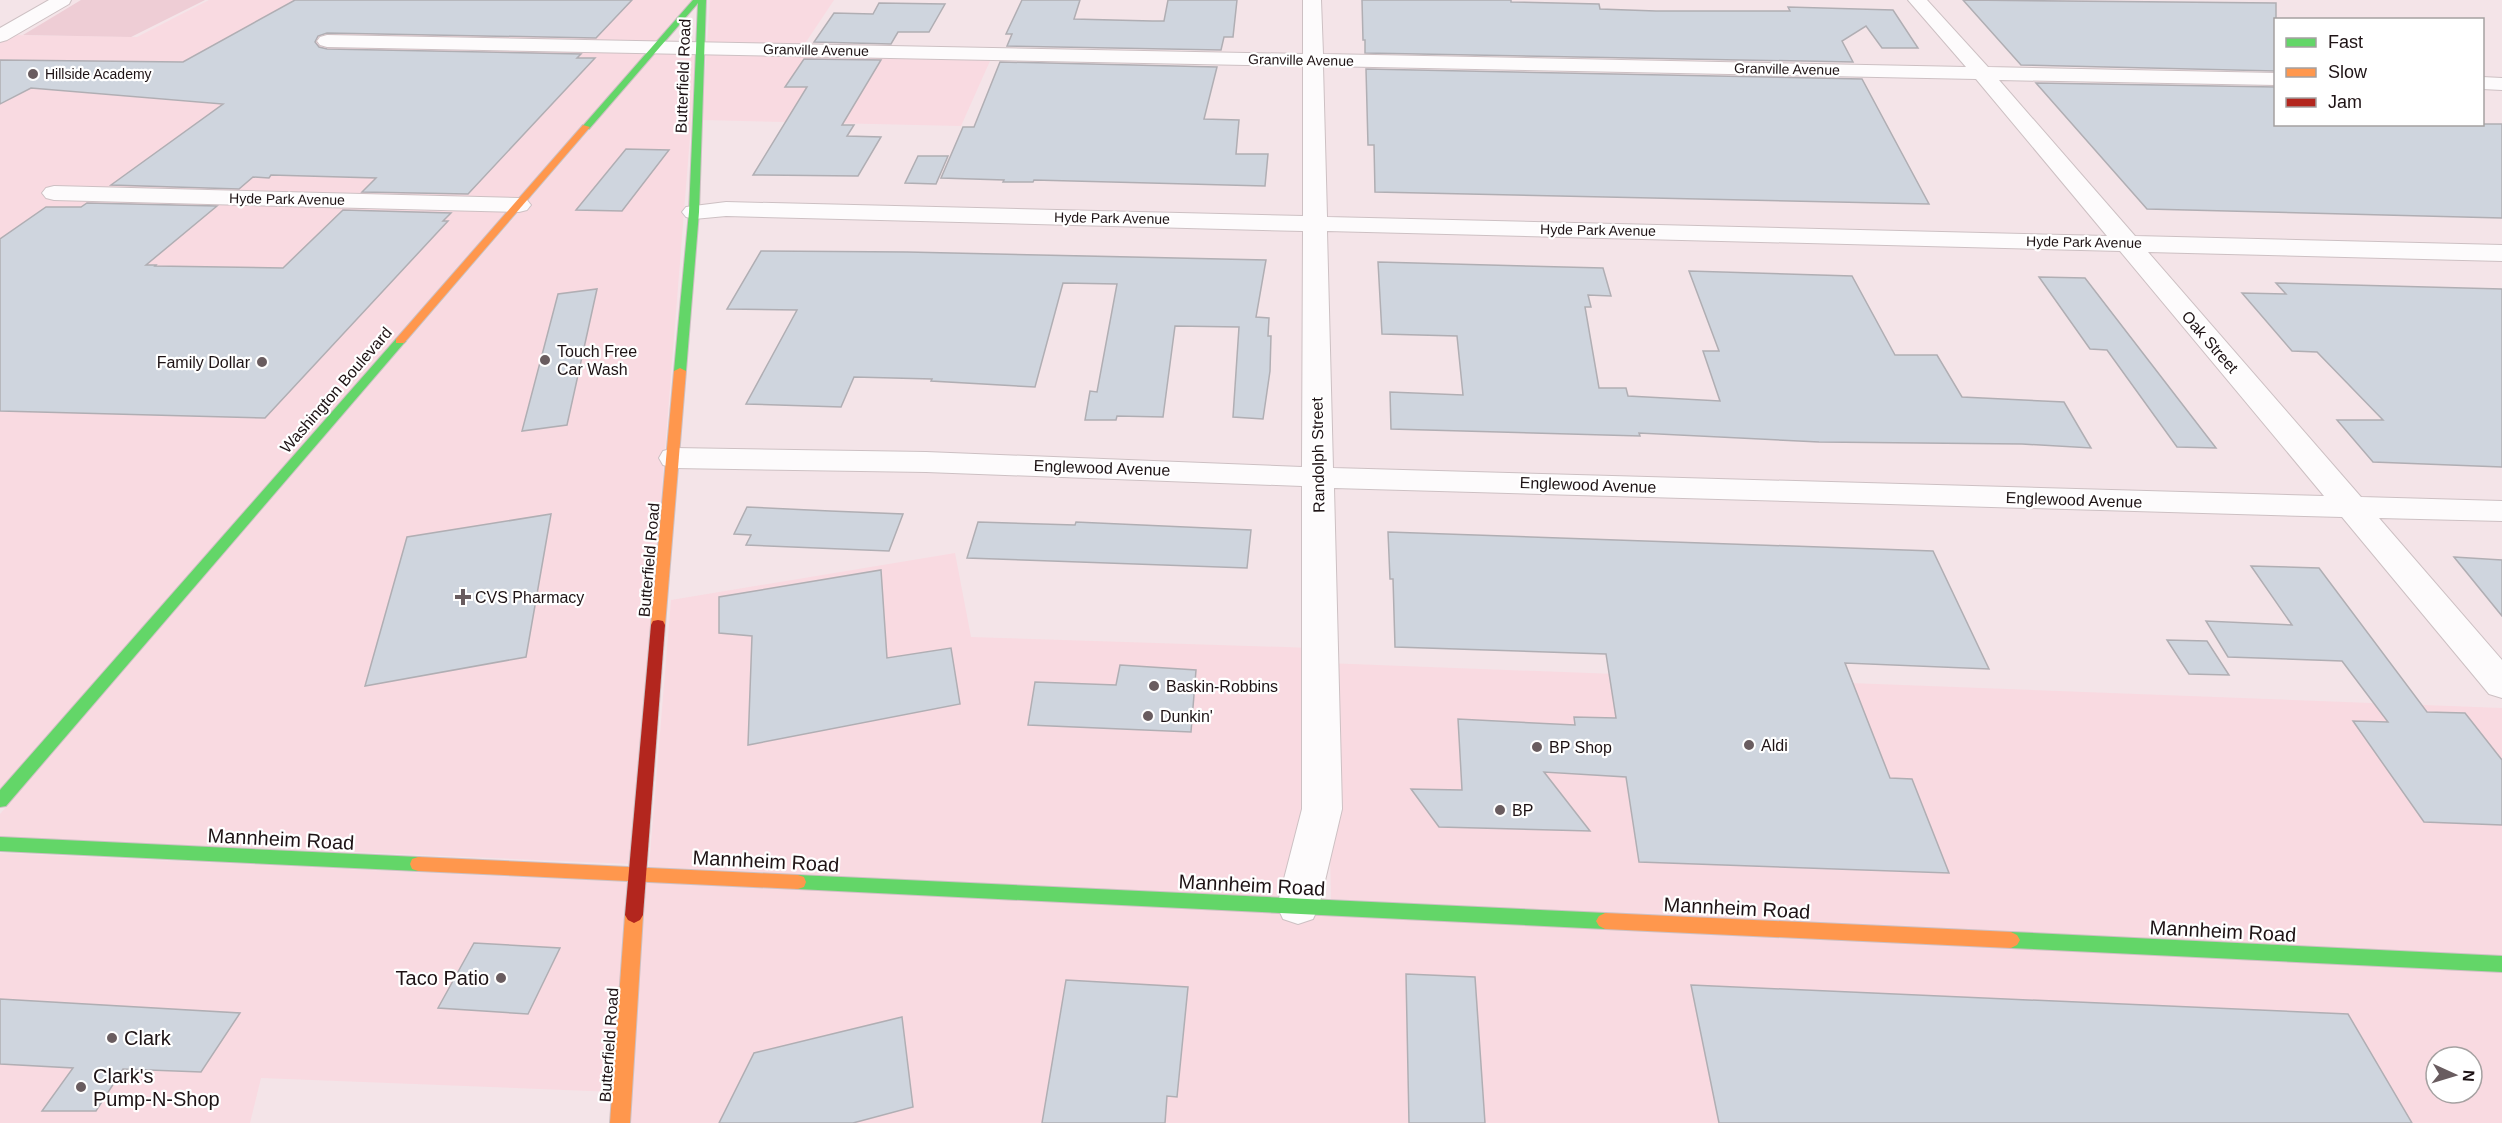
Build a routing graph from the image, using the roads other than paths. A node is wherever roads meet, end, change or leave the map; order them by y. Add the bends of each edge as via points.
1 (62, 0) edge
2 (697, 0) edge
3 (702, 0) edge
4 (1312, 0) edge
5 (1917, 0) edge
6 (1, 34) edge
7 (327, 40) dead end
8 (657, 47) junction
9 (701, 48) junction
10 (1313, 60) junction
11 (1982, 73) junction
12 (2274, 79) edge
13 (2484, 83) edge
14 (2502, 84) edge
15 (54, 193) dead end
16 (519, 205) junction
17 (694, 212) junction
18 (1315, 223) junction
19 (2126, 243) junction
20 (2502, 253) edge
21 (674, 458) junction
22 (1318, 476) junction
23 (2352, 507) junction
24 (2502, 511) edge
25 (2502, 684) edge
26 (0, 801) edge
27 (0, 844) edge
28 (638, 875) junction
29 (1298, 906) junction
30 (2502, 964) edge
31 (620, 1123) edge

1 - 6 street
2 - 8 main road, Washington Boulevard
3 - 9 main road, Butterfield Road
4 - 10 street, Randolph Street
5 - 11 street, Oak Street
7 - 8 street, Granville Avenue
8 - 9 street, Granville Avenue
8 - 16 main road, Washington Boulevard
9 - 10 street, Granville Avenue
9 - 17 main road, Butterfield Road
10 - 11 street, Granville Avenue
10 - 18 street, Randolph Street
11 - 12 street, Granville Avenue
11 - 19 street, Oak Street
13 - 14 street
15 - 16 street, Hyde Park Avenue
16 - 26 main road, Washington Boulevard
17 - 18 street, Hyde Park Avenue via 726,209
17 - 21 main road, Butterfield Road
18 - 19 street, Hyde Park Avenue
18 - 22 street, Randolph Street
19 - 20 street, Hyde Park Avenue
19 - 23 street, Oak Street
21 - 22 street, Englewood Avenue
21 - 28 main road, Butterfield Road
22 - 23 street, Englewood Avenue
22 - 29 street, Randolph Street via 1322,809
23 - 24 street, Englewood Avenue
23 - 25 street, Oak Street
27 - 28 main road, Mannheim Road
28 - 29 main road, Mannheim Road
28 - 31 main road, Butterfield Road
29 - 30 main road, Mannheim Road

